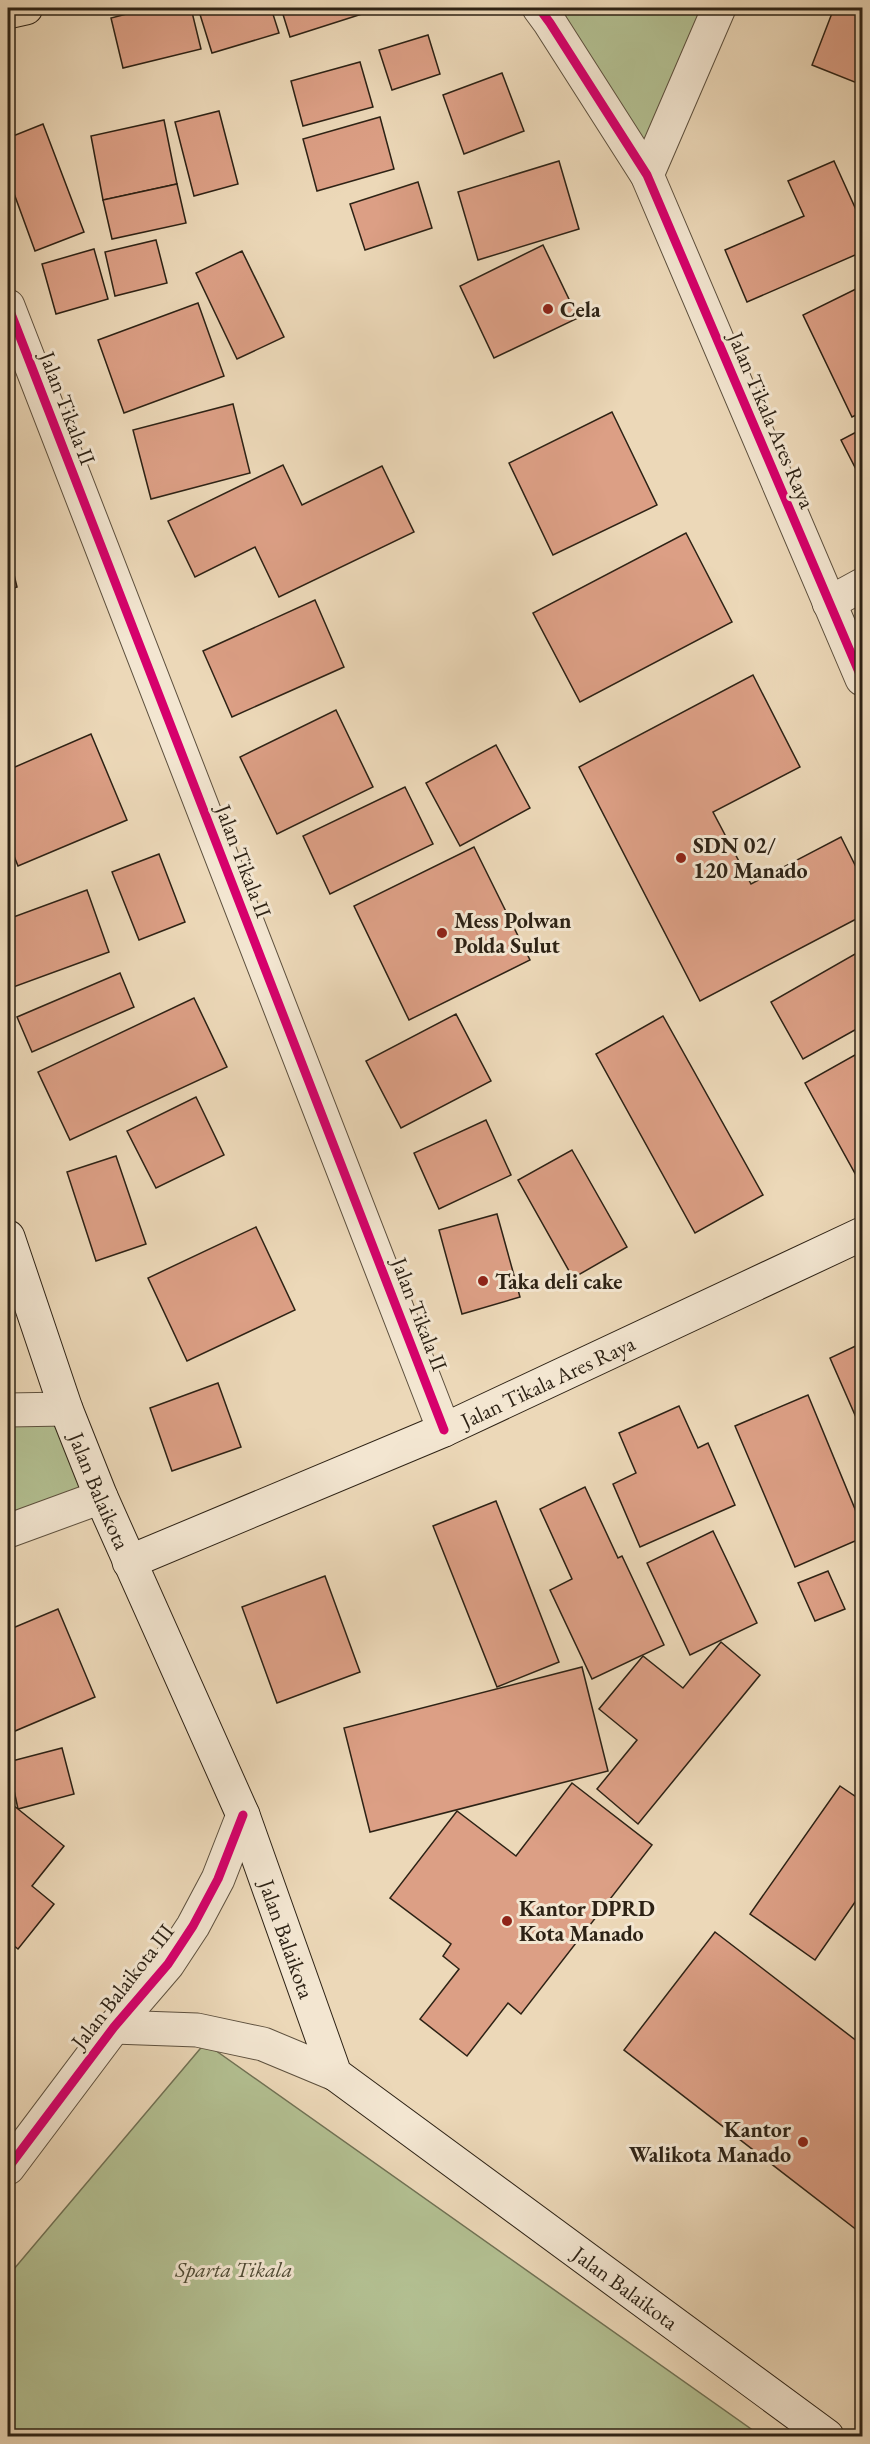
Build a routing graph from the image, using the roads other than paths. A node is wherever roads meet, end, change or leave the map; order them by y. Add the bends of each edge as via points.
1 (26, 8) edge
2 (539, 8) edge
3 (719, 8) edge
4 (8, 12) edge
5 (647, 175) junction
6 (8, 306) edge
7 (862, 585) edge
8 (829, 603) junction
9 (862, 679) edge
10 (862, 1234) edge
11 (8, 1238) edge
12 (66, 1409) junction
13 (8, 1410) edge
14 (444, 1430) junction
15 (101, 1497) junction
16 (8, 1532) edge
17 (129, 1562) junction
18 (243, 1815) junction
19 (114, 2027) junction
20 (335, 2073) junction
21 (8, 2168) edge
22 (827, 2436) edge

1 - 4 highway
2 - 5 street, Jalan Tikala Ares Raya
3 - 5 street
5 - 8 street, Jalan Tikala Ares Raya
6 - 14 street, Jalan Tikala II
7 - 8 street
8 - 9 street, Jalan Tikala Ares Raya
10 - 14 street, Jalan Tikala Ares Raya
11 - 12 street, Jalan Balaikota
12 - 13 street
12 - 15 street, Jalan Balaikota
14 - 17 street, Jalan Tikala Ares Raya
15 - 16 street
15 - 17 street, Jalan Balaikota
17 - 18 street, Jalan Balaikota
18 - 19 street, Jalan Balaikota III via 218,1878 193,1926 168,1964
18 - 20 street, Jalan Balaikota
19 - 20 street via 196,2030 263,2044
19 - 21 street, Jalan Balaikota III
20 - 22 street, Jalan Balaikota

